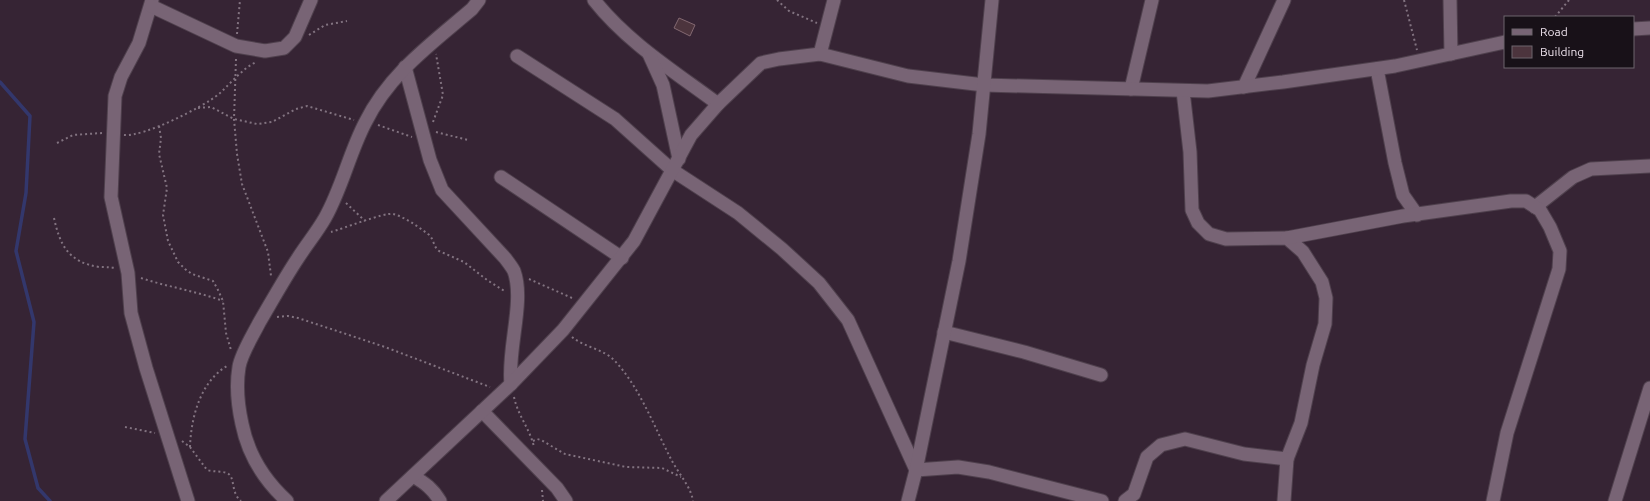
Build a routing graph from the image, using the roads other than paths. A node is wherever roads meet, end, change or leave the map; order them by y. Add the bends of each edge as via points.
1 (311, 0) edge
2 (479, 0) edge
3 (594, 0) edge
4 (834, 0) edge
5 (992, 0) edge
6 (1152, 0) edge
7 (1284, 0) edge
8 (1450, 0) edge
9 (152, 3) edge
10 (1650, 28) edge
11 (1634, 29) edge
12 (1504, 42) edge
13 (648, 52) junction
14 (820, 54) junction
15 (1451, 54) junction
16 (517, 56) dead end
17 (405, 66) junction
18 (1377, 68) junction
19 (984, 85) junction
20 (1244, 87) junction
21 (1131, 89) junction
22 (1183, 92) junction
23 (718, 104) junction
24 (675, 164) junction
25 (1650, 166) edge
26 (501, 177) dead end
27 (1535, 207) junction
28 (1417, 215) junction
29 (1287, 238) junction
30 (622, 258) junction
31 (944, 332) junction
32 (1101, 375) dead end
33 (507, 387) junction
34 (1650, 388) edge
35 (482, 411) junction
36 (1287, 459) junction
37 (916, 470) junction
38 (413, 476) junction
39 (188, 501) edge
40 (287, 501) edge
41 (386, 501) edge
42 (440, 501) edge
43 (566, 501) edge
44 (908, 501) edge
45 (1102, 501) edge
46 (1125, 501) edge
47 (1284, 501) edge
48 (1493, 501) edge
49 (1615, 501) edge

1 - 9 street via 295,37 284,48 265,51 236,46
2 - 17 street via 472,9
3 - 13 street via 607,16
4 - 14 street
5 - 19 street
6 - 21 street
7 - 20 street
8 - 15 street
9 - 39 street via 139,43 121,77 115,96 111,198 128,273 131,313
10 - 11 street
12 - 15 street
13 - 23 street
13 - 24 street via 662,85
14 - 19 street via 908,76
14 - 23 street via 761,63
15 - 18 street
16 - 24 street via 615,119
17 - 33 street via 426,137 430,160 442,190 514,271 517,299
17 - 40 street via 366,121 325,218 291,269 238,363 237,387 245,440 264,475
18 - 20 street
18 - 28 street via 1403,195
19 - 21 street
19 - 31 street via 959,261
20 - 22 street
21 - 22 street
22 - 29 street via 1190,152 1192,210 1198,223 1209,234 1226,239
23 - 24 street via 691,135
24 - 30 street via 643,227
24 - 37 street via 782,249 819,283 833,300 848,320
25 - 27 street via 1591,169 1573,177
26 - 30 street
27 - 28 street via 1526,201 1511,201
27 - 48 street via 1540,210 1550,227 1560,251 1559,269 1507,433
28 - 29 street
29 - 36 street via 1303,252 1322,282 1326,298 1325,324 1313,365 1301,423
30 - 33 street via 563,330
31 - 32 street
31 - 37 street
33 - 35 street
34 - 49 street
35 - 38 street
35 - 43 street via 557,488
36 - 46 street via 1244,454 1185,440 1161,445 1147,457 1134,494
36 - 47 street
37 - 44 street
37 - 45 street via 958,467 989,472
38 - 41 street
38 - 42 street via 426,483

